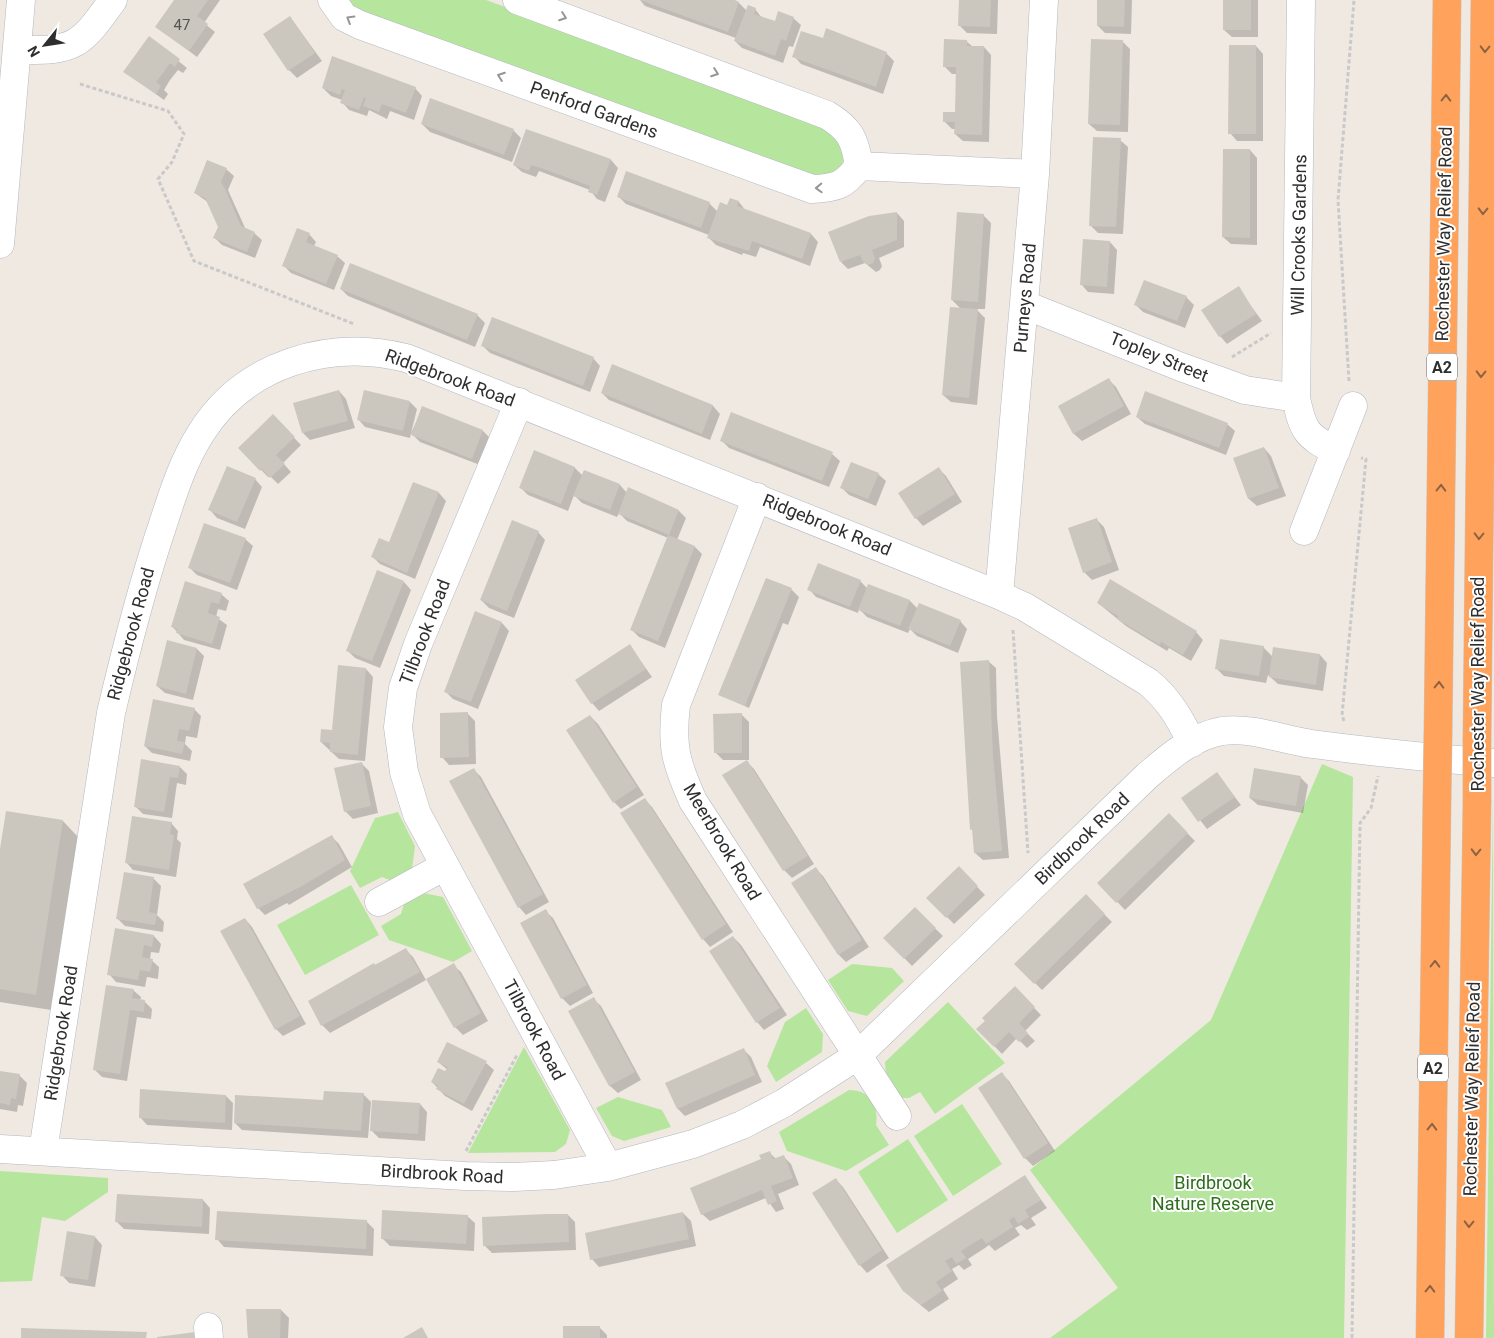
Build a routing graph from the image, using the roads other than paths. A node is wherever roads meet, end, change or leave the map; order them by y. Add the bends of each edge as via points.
1 (21, 0) edge
2 (113, 0) edge
3 (332, 0) edge
4 (517, 0) edge
5 (1044, 0) edge
6 (1301, 0) edge
7 (1447, 0) edge
8 (1485, 0) edge
9 (18, 50) junction
10 (858, 166) junction
11 (1035, 174) junction
12 (0, 244) edge
13 (1024, 305) junction
14 (1296, 398) junction
15 (519, 402) junction
16 (1353, 406) road end
17 (1336, 451) junction
18 (756, 497) junction
19 (1304, 532) dead end
20 (999, 595) junction
21 (1192, 743) junction
22 (1494, 763) edge
23 (445, 866) junction
24 (379, 902) dead end
25 (857, 1056) junction
26 (897, 1116) dead end
27 (0, 1148) edge
28 (43, 1151) junction
29 (608, 1167) junction
30 (1430, 1338) edge
31 (1468, 1338) edge

1 - 9 street
2 - 9 street via 89,34 77,43 65,48
10 -> 3 street, Penford Gardens via 849,179 833,188 812,189 360,25 344,17
4 -> 10 street via 827,115 845,126 856,146
5 - 11 street, Purneys Road
6 - 14 street, Will Crooks Gardens
30 -> 7 highway, Rochester Way Relief Road / A2, bridge
8 -> 31 highway, Rochester Way Relief Road / A2, bridge
9 - 12 street
10 - 11 street
11 - 13 street, Purneys Road
13 - 14 street, Topley Street via 1245,390
13 - 20 street, Purneys Road
14 - 17 street, Will Crooks Gardens via 1302,424 1316,441
15 - 18 street, Ridgebrook Road
15 - 23 street, Tilbrook Road via 418,644 403,688 398,727 404,772 418,814
15 - 28 street, Ridgebrook Road via 406,358 380,352 331,352 306,357 256,379 235,394 201,433 186,460 152,556 111,713
16 - 17 street
17 - 19 street
18 - 20 street, Ridgebrook Road
18 - 25 street, Meerbrook Road via 676,704 672,736 678,767 693,801
20 - 21 street, Ridgebrook Road via 1025,607 1148,682 1176,711
21 - 22 street, Birdbrook Road via 1224,731 1261,733 1350,739
21 - 25 street, Birdbrook Road via 1148,775
23 - 24 street
23 - 29 street, Tilbrook Road
25 - 26 street
25 - 29 street, Birdbrook Road via 784,1104 742,1125 692,1144
27 - 28 street, Birdbrook Road
28 - 29 street, Birdbrook Road via 465,1176 554,1175

